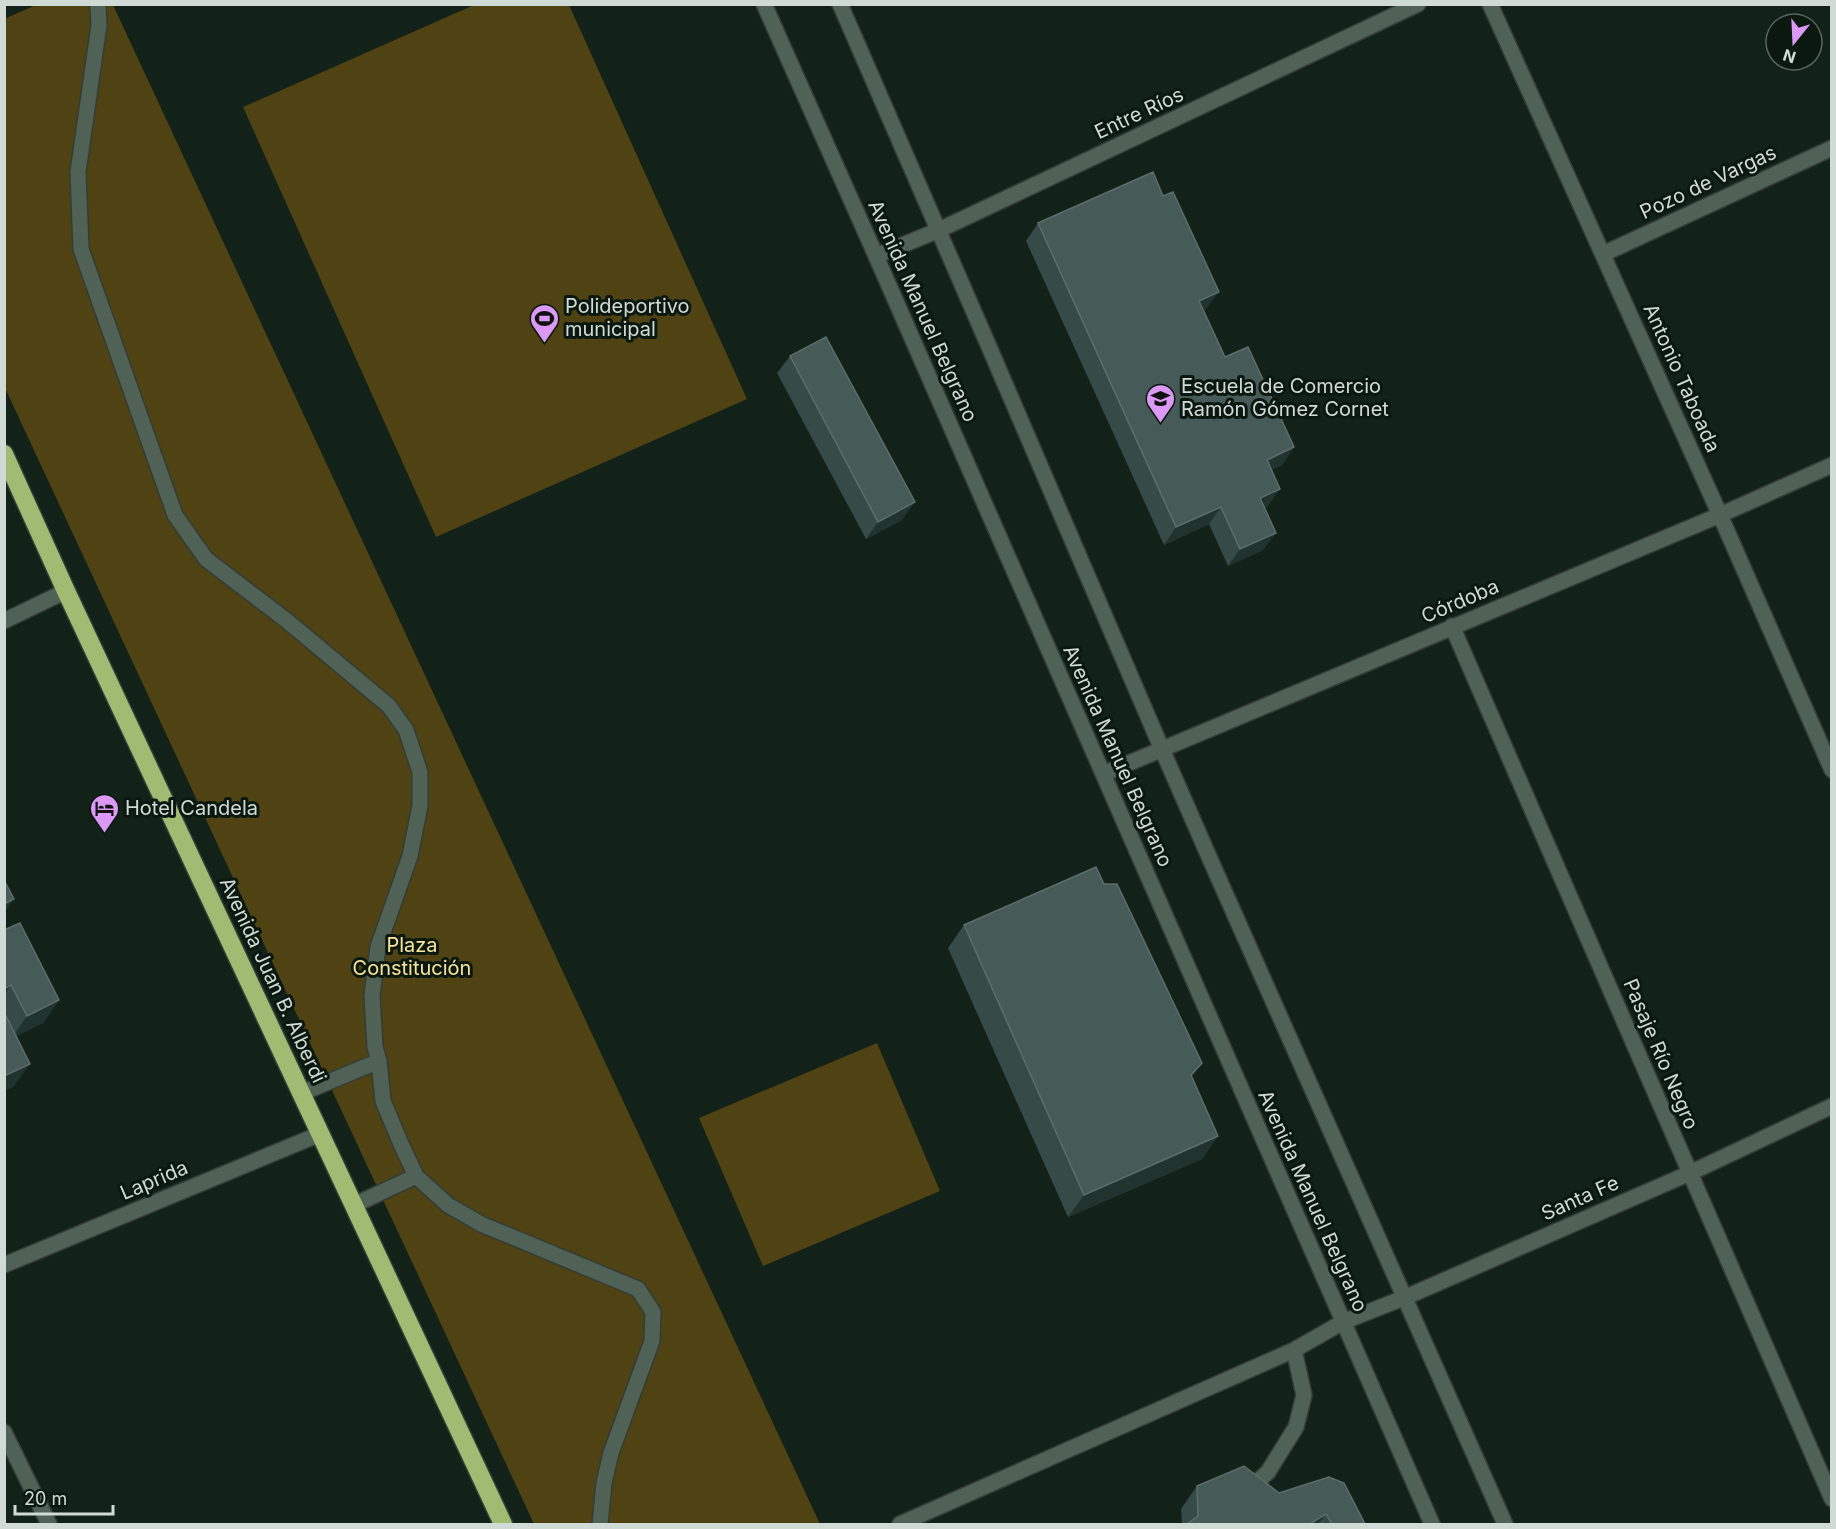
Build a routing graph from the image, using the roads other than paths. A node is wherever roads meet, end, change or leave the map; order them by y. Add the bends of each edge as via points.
1 (98, 4) edge
2 (764, 4) edge
3 (840, 4) edge
4 (1418, 4) edge
5 (1490, 4) edge
6 (1832, 148) edge
7 (939, 230) junction
8 (1603, 254) junction
9 (876, 256) junction
10 (4, 454) edge
11 (1832, 465) edge
12 (1720, 515) junction
13 (66, 591) junction
14 (4, 621) edge
15 (1452, 626) junction
16 (1162, 750) junction
17 (1832, 770) edge
18 (1103, 774) junction
19 (379, 1061) junction
20 (302, 1093) junction
21 (1832, 1106) edge
22 (321, 1134) junction
23 (1690, 1173) junction
24 (416, 1176) junction
25 (354, 1204) junction
26 (4, 1265) edge
27 (1406, 1297) junction
28 (1343, 1322) junction
29 (1294, 1350) junction
30 (4, 1432) edge
31 (1832, 1499) edge
32 (1237, 1500) edge
33 (49, 1524) edge
34 (503, 1524) edge
35 (600, 1524) edge
36 (900, 1524) edge
37 (1432, 1524) edge
38 (1505, 1524) edge

1 - 19 street via 99,25 78,172 81,249 175,515 206,559 389,706 406,730 420,772 420,806 410,856 378,947 372,996
2 - 9 street, Avenida Manuel Belgrano
3 - 7 street
4 - 7 street, Entre Ríos
5 - 8 street, Antonio Taboada
6 - 8 street, Pozo de Vargas
7 - 9 street, Entre Ríos
7 - 16 street
8 - 12 street, Antonio Taboada
9 - 18 street, Avenida Manuel Belgrano
10 - 13 highway, Avenida Juan B. Alberdi
11 - 12 street, Córdoba
12 - 15 street, Córdoba
12 - 17 street, Antonio Taboada
13 - 14 street
13 - 20 highway, Avenida Juan B. Alberdi
15 - 16 street, Córdoba
15 - 23 street, Pasaje Río Negro
16 - 18 street, Córdoba
16 - 27 street
18 - 28 street, Avenida Manuel Belgrano
19 - 20 street
19 - 24 street via 383,1101
20 - 22 highway, Avenida Juan B. Alberdi
21 - 23 street, Santa Fe
22 - 25 highway, Avenida Juan B. Alberdi
22 - 26 street, Laprida
23 - 27 street, Santa Fe
23 - 31 street, Pasaje Río Negro
24 - 25 street
24 - 35 street via 448,1205 481,1224 638,1289 653,1312 652,1341 611,1453
25 - 34 highway, Avenida Juan B. Alberdi
27 - 28 street, Santa Fe
27 - 38 street
28 - 29 street, Santa Fe
28 - 37 street, Avenida Manuel Belgrano
29 - 32 street via 1304,1395 1296,1427 1269,1472
29 - 36 street, Santa Fe
30 - 33 street

